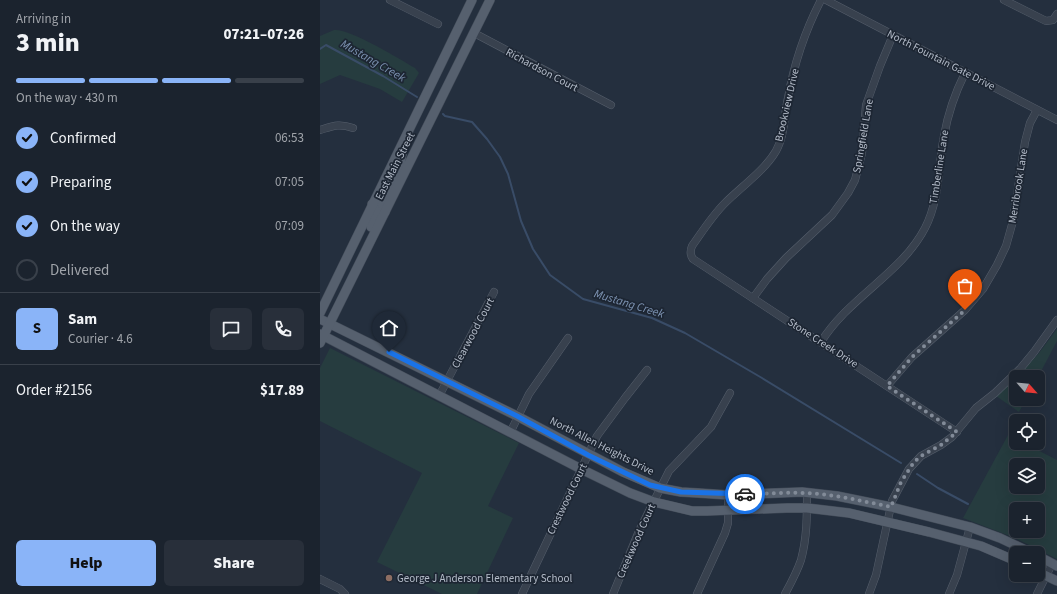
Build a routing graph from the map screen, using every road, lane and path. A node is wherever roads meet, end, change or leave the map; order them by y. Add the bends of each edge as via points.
1 (390, 0) edge
2 (472, 0) edge
3 (490, 0) edge
4 (821, 0) edge
5 (826, 0) edge
6 (1004, 0) edge
7 (1057, 14) edge
8 (438, 24) dead end
9 (474, 34) junction
10 (893, 35) junction
11 (965, 73) junction
12 (611, 105) dead end
13 (1037, 110) junction
14 (1057, 120) edge
15 (353, 128) dead end
16 (320, 130) edge
17 (403, 140) junction
18 (372, 204) junction
19 (386, 212) junction
20 (690, 253) joint
21 (358, 267) junction
22 (494, 292) dead end
23 (753, 298) junction
24 (320, 313) edge
25 (320, 319) edge
26 (1057, 320) edge
27 (329, 324) junction
28 (321, 338) edge
29 (568, 338) dead end
30 (821, 342) junction
31 (647, 370) dead end
32 (447, 381) junction
33 (887, 386) junction
34 (730, 393) dead end
35 (439, 396) junction
36 (517, 416) junction
37 (957, 432) junction
38 (510, 433) junction
39 (588, 455) junction
40 (581, 469) junction
41 (660, 488) junction
42 (807, 493) junction
43 (728, 495) junction
44 (654, 502) junction
45 (891, 507) junction
46 (807, 508) junction
47 (728, 510) junction
48 (888, 522) junction
49 (970, 527) junction
50 (965, 542) junction
51 (1017, 546) edge
52 (1009, 558) edge
53 (1045, 560) edge
54 (1055, 565) edge
55 (1045, 572) edge
56 (1045, 575) edge
57 (320, 579) edge
58 (1057, 581) edge
59 (1040, 582) edge
60 (345, 594) edge
61 (522, 594) edge
62 (613, 594) edge
63 (698, 594) edge
64 (785, 594) edge
65 (869, 594) edge
66 (949, 594) edge
67 (1037, 594) edge

1 - 8 street
2 - 17 main road, East Main Street
3 - 9 main road, East Main Street
4 - 20 street, Brookview Drive via 805,35 776,150 764,168 719,210 692,246
5 - 10 street, North Fountain Gate Drive
6 - 7 street via 1043,20 1050,21
9 - 12 street, Richardson Court
9 - 19 main road, East Main Street
10 - 11 street, North Fountain Gate Drive
10 - 23 street, Springfield Lane via 866,105 862,154 848,193 832,215 786,258
11 - 13 street, North Fountain Gate Drive
11 - 30 street, Timberline Lane via 952,103 934,202 926,227 903,259 849,307
13 - 14 street, North Fountain Gate Drive
13 - 33 street, Merribrook Lane via 1025,142 1013,221 997,265 983,289 965,310 912,357
15 - 16 street via 337,125
17 - 18 main road, East Main Street
17 - 19 main road via 400,165 382,201 381,206
18 - 21 main road via 377,215 360,251
18 - 24 main road, East Main Street
19 - 21 main road, East Main Street
20 - 23 street, Stone Creek Drive via 693,259
21 - 27 main road, East Main Street
22 - 32 street, Clearwood Court
23 - 30 street, Stone Creek Drive
25 - 27 main road, North Allen Heights Drive
26 - 37 street via 1020,369 976,408
27 - 28 main road, East Main Street
27 - 32 main road, North Allen Heights Drive
28 - 35 main road
29 - 36 street
30 - 33 street, Stone Creek Drive
31 - 39 street, Crestwood Court via 602,429
32 - 35 street, Clearwood Court
32 - 36 main road, North Allen Heights Drive
33 - 37 street, Stone Creek Drive
34 - 41 street, Creekwood Court via 711,428 668,471
35 - 38 main road
36 - 38 street
36 - 39 main road, North Allen Heights Drive
37 - 45 street via 914,462 901,482
38 - 40 main road
39 - 40 street, Crestwood Court
39 - 41 main road, North Allen Heights Drive
40 - 44 main road
40 - 61 street, Crestwood Court
41 - 43 main road, North Allen Heights Drive
41 - 44 street, Creekwood Court
42 - 43 main road, North Allen Heights Drive
42 - 45 main road, North Allen Heights Drive
42 - 46 street
43 - 47 street
44 - 47 main road via 692,511
44 - 62 street, Creekwood Court via 636,537
45 - 48 street
45 - 49 main road, North Allen Heights Drive
46 - 47 main road
46 - 48 main road via 849,513
46 - 64 street via 806,535 800,561
47 - 63 street via 725,533
48 - 50 main road
48 - 65 street
49 - 50 street
49 - 51 main road, North Allen Heights Drive
50 - 52 main road
50 - 66 street
53 - 54 main road
54 - 55 street
56 - 58 main road
57 - 60 street
59 - 67 street

